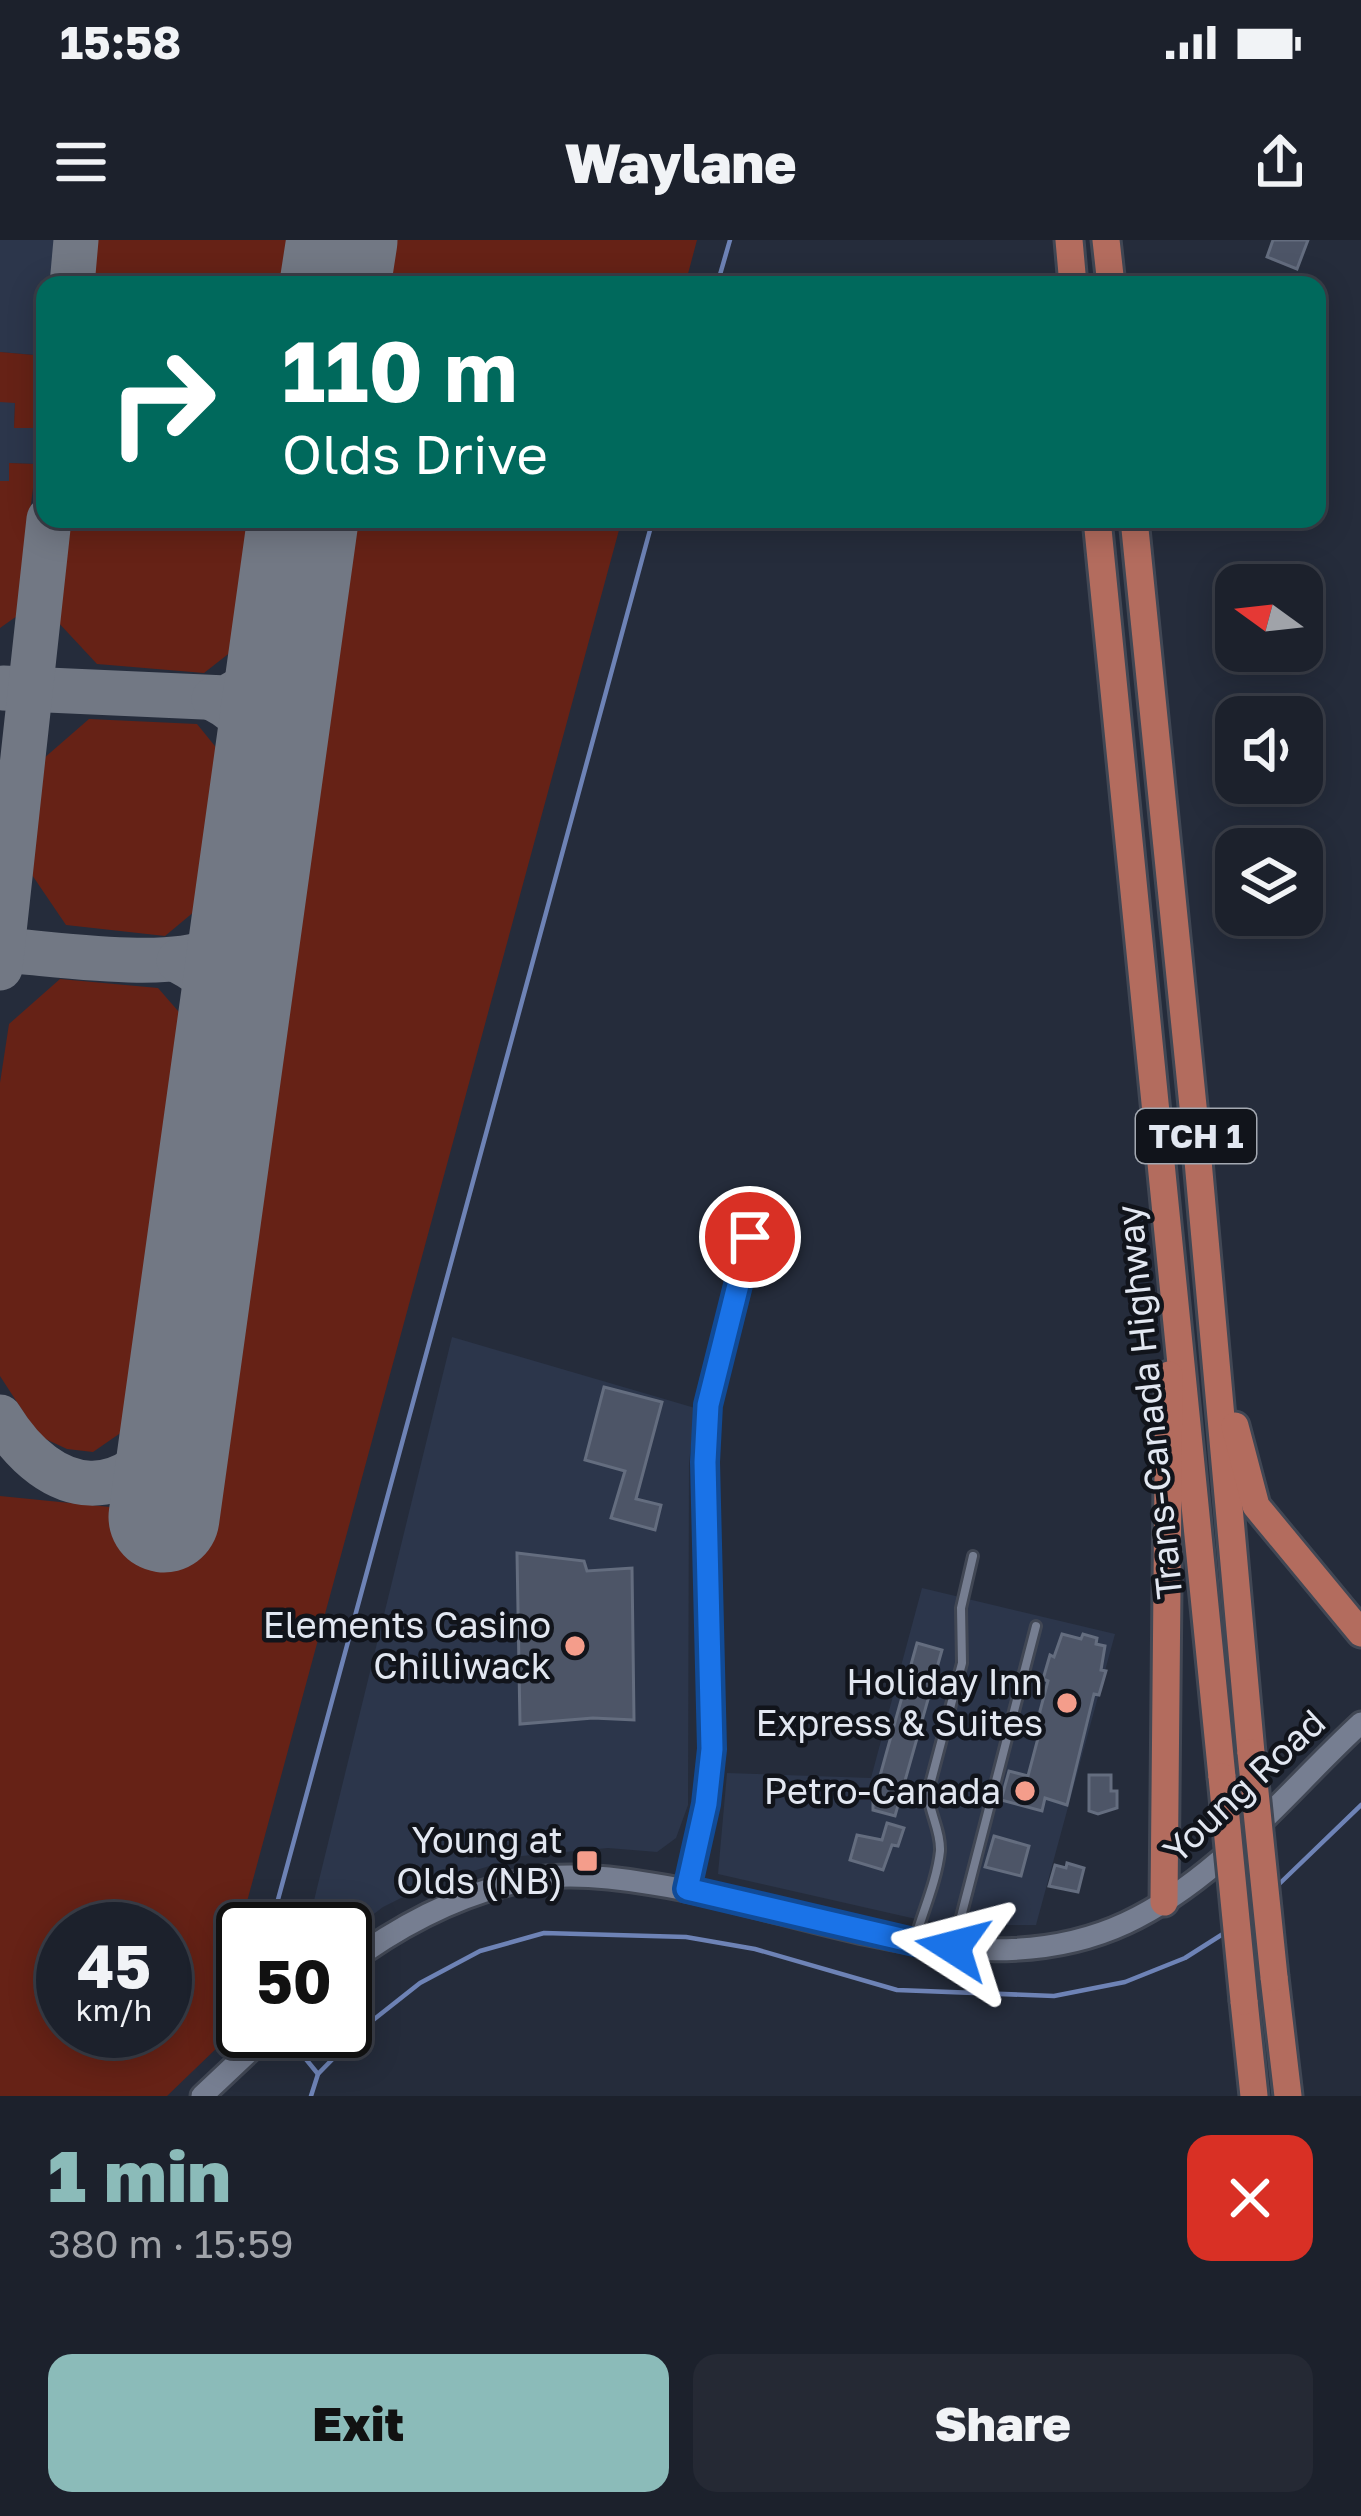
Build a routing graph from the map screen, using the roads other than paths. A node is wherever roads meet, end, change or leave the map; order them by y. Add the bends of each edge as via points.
1 (1069, 240) edge
2 (1106, 240) edge
3 (1072, 276) edge
4 (1110, 276) edge
5 (1097, 528) edge
6 (1135, 528) edge
7 (1194, 1116) junction
8 (1156, 1119) junction
9 (750, 1237) dead end
10 (973, 1556) dead end
11 (1327, 1591) junction
12 (1361, 1598) edge
13 (1036, 1626) dead end
14 (1361, 1633) edge
15 (1361, 1723) edge
16 (1361, 1739) edge
17 (1338, 1744) junction
18 (687, 1889) junction
19 (1164, 1903) junction
20 (914, 1942) junction
21 (372, 1946) edge
22 (953, 1947) junction
23 (243, 2058) edge
24 (205, 2095) edge
25 (1254, 2096) edge
26 (1288, 2096) edge

1 - 3 highway
2 - 4 highway
5 - 8 highway, Trans-Canada Highway / TCH 1
6 - 7 highway, Trans-Canada Highway / TCH 1
7 - 11 highway via 1236,1434 1256,1506
7 - 26 highway, Trans-Canada Highway / TCH 1, bridge
8 - 19 highway via 1170,1354
8 - 25 highway, Trans-Canada Highway / TCH 1, bridge
9 - 18 street via 708,1405 712,1749
10 - 20 lane via 961,1608 962,1663 928,1792 940,1852
11 - 12 highway
11 - 14 highway
13 - 22 lane
15 - 17 main road, Young Road
16 - 17 main road
17 - 19 main road, Young Road via 1220,1860
18 - 20 main road, Young Road
18 - 21 main road, Young Road via 610,1877 527,1880 438,1909
19 - 22 main road, Young Road via 1080,1939
20 - 22 main road, Young Road
23 - 24 main road

